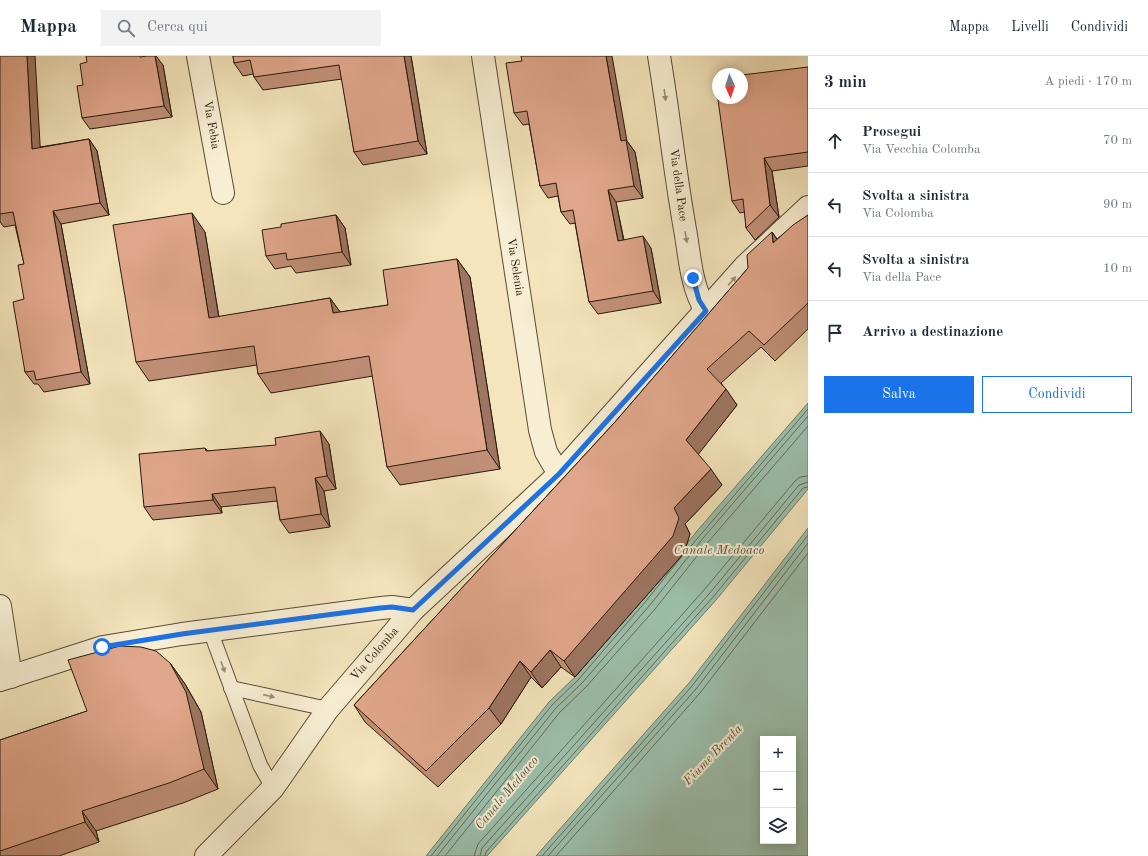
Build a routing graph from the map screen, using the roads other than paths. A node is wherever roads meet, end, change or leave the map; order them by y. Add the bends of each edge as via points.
1 (198, 56) edge
2 (483, 56) edge
3 (659, 56) edge
4 (223, 193) dead end
5 (808, 207) edge
6 (706, 311) junction
7 (559, 474) junction
8 (0, 606) edge
9 (413, 610) junction
10 (210, 630) junction
11 (6, 678) edge
12 (230, 688) junction
13 (328, 709) junction
14 (273, 788) junction
15 (206, 856) edge

1 - 4 street, Via Febia
2 - 7 street, Via Selenia via 540,430 546,452
3 -> 6 street, Via della Pace via 693,278 699,300
6 -> 5 street, Via Colomba via 745,266
6 - 7 street, Via Colomba
7 - 9 street, Via Colomba
8 - 11 street
9 - 10 street via 386,607
9 - 13 street, Via Colomba
10 - 11 street via 102,647
10 -> 12 lane
12 -> 13 lane
12 - 14 lane via 260,765
13 - 14 street, Via Colomba
14 - 15 street, Via Colomba

